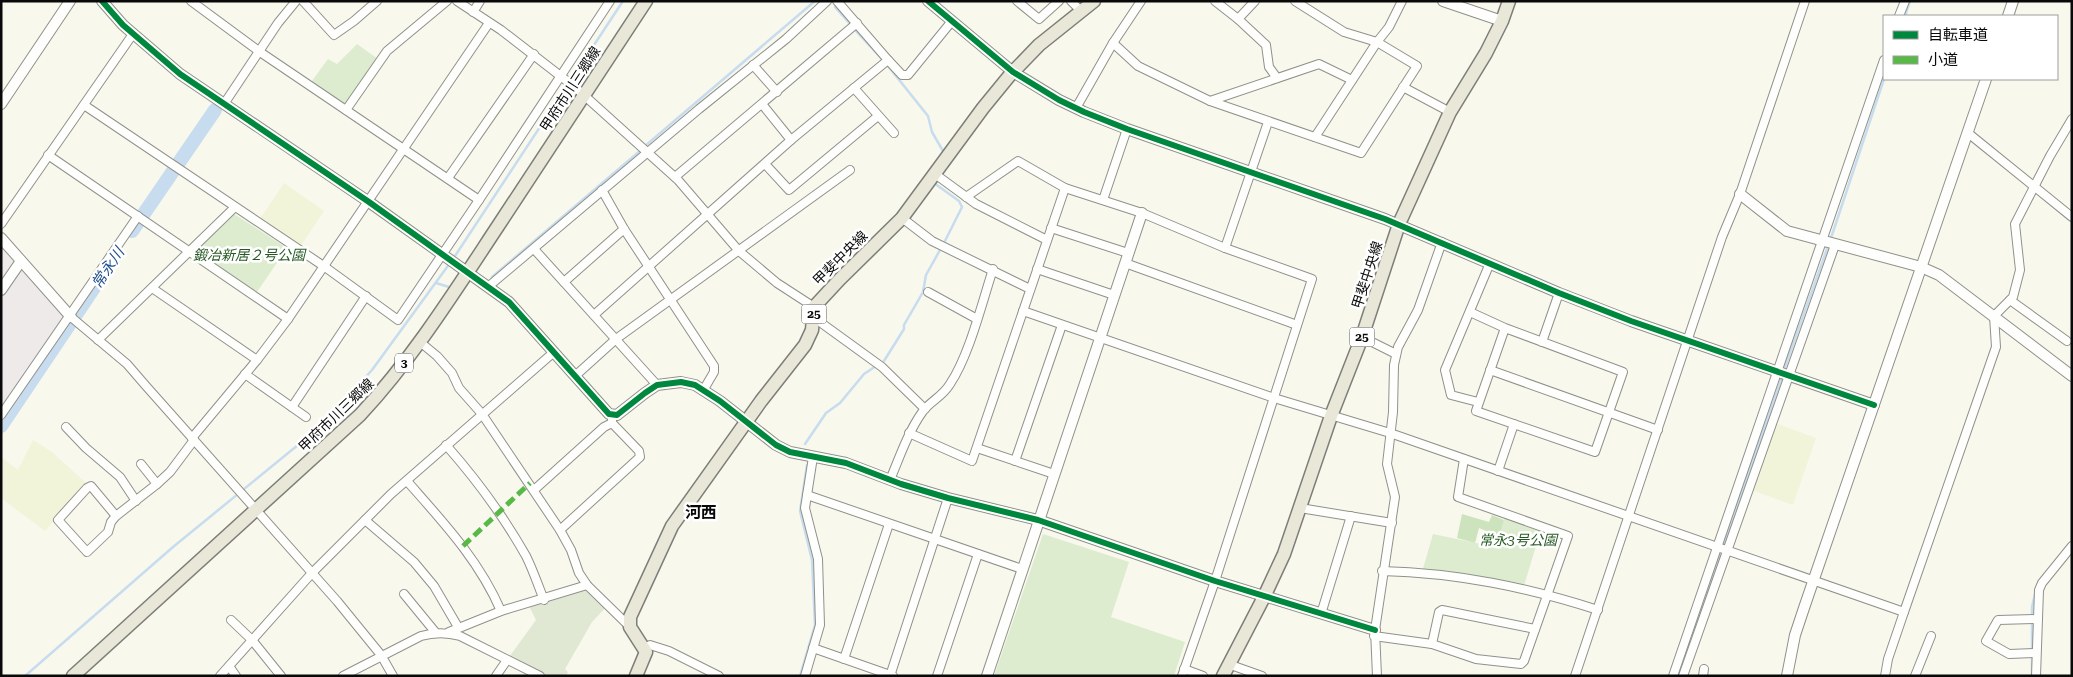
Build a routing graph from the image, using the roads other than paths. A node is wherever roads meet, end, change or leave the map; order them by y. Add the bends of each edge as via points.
1 (70, 1) edge
2 (102, 1) edge
3 (191, 1) edge
4 (296, 1) edge
5 (303, 1) edge
6 (377, 1) edge
7 (447, 1) edge
8 (458, 1) edge
9 (480, 1) edge
10 (610, 1) edge
11 (646, 1) edge
12 (828, 1) edge
13 (837, 1) edge
14 (928, 1) edge
15 (1017, 1) edge
16 (1059, 1) edge
17 (1071, 1) edge
18 (1094, 1) edge
19 (1141, 1) edge
20 (1215, 1) edge
21 (1255, 1) edge
22 (1294, 1) edge
23 (1402, 1) edge
24 (1443, 1) edge
25 (1509, 1) edge
26 (1805, 1) edge
27 (1905, 1) edge
28 (2013, 1) edge
29 (1081, 11) junction
30 (473, 12) junction
31 (1900, 15) edge
32 (2008, 15) edge
33 (1238, 19) junction
34 (1502, 21) junction
35 (952, 22) junction
36 (489, 23) junction
37 (857, 23) junction
38 (133, 34) junction
39 (1376, 42) junction
40 (1113, 43) junction
41 (260, 52) junction
42 (534, 54) junction
43 (888, 60) junction
44 (1883, 63) edge
45 (753, 65) junction
46 (1013, 72) junction
47 (561, 76) junction
48 (1277, 78) junction
49 (1352, 80) junction
50 (1986, 80) edge
51 (1403, 87) junction
52 (854, 88) junction
53 (580, 91) junction
54 (777, 92) junction
55 (1210, 102) junction
56 (1, 104) edge
57 (84, 104) junction
58 (224, 104) junction
59 (762, 104) junction
60 (1076, 108) junction
61 (346, 110) junction
62 (1450, 112) junction
63 (878, 116) junction
64 (2072, 119) edge
65 (1268, 122) junction
66 (1127, 130) junction
67 (894, 133) dead end
68 (1968, 133) junction
69 (1315, 137) junction
70 (791, 140) junction
71 (405, 149) junction
72 (645, 149) junction
73 (48, 156) junction
74 (764, 164) junction
75 (850, 170) dead end
76 (1250, 172) junction
77 (935, 174) junction
78 (675, 177) junction
79 (448, 178) junction
80 (2034, 185) junction
81 (1065, 188) junction
82 (602, 190) junction
83 (1740, 194) junction
84 (966, 198) junction
85 (479, 200) junction
86 (1103, 200) junction
87 (369, 202) junction
88 (235, 207) junction
89 (1142, 213) junction
90 (708, 214) junction
91 (2072, 217) edge
92 (140, 218) junction
93 (902, 218) junction
94 (1, 224) edge
95 (1399, 224) junction
96 (1051, 228) junction
97 (624, 229) junction
98 (1, 238) edge
99 (1047, 240) junction
100 (1821, 241) junction
101 (1442, 242) junction
102 (1835, 244) junction
103 (1225, 248) junction
104 (534, 249) junction
105 (739, 251) junction
106 (190, 252) junction
107 (1128, 253) junction
108 (443, 255) junction
109 (21, 261) junction
110 (1125, 263) junction
111 (1490, 263) junction
112 (325, 267) junction
113 (650, 267) junction
114 (1921, 267) junction
115 (464, 269) junction
116 (993, 269) junction
117 (1037, 269) junction
118 (564, 282) junction
119 (489, 286) junction
120 (152, 288) junction
121 (1030, 289) junction
122 (1, 290) edge
123 (928, 292) dead end
124 (1559, 293) junction
125 (1114, 295) junction
126 (366, 296) junction
127 (669, 300) junction
128 (2010, 300) junction
129 (1023, 311) junction
130 (814, 312) junction
131 (1470, 312) junction
132 (594, 315) junction
133 (1994, 316) junction
134 (73, 318) junction
135 (977, 318) junction
136 (288, 319) junction
137 (1062, 325) junction
138 (1297, 325) junction
139 (1505, 328) junction
140 (1362, 337) junction
141 (616, 339) junction
142 (1100, 339) junction
143 (98, 340) junction
144 (1688, 341) junction
145 (2067, 341) dead end
146 (420, 342) junction
147 (1542, 342) junction
148 (554, 352) junction
149 (1396, 354) junction
150 (257, 360) junction
151 (1490, 370) junction
152 (1777, 372) junction
153 (245, 374) junction
154 (2071, 374) edge
155 (1788, 375) junction
156 (575, 376) junction
157 (658, 386) junction
158 (704, 389) junction
159 (1274, 398) junction
160 (1478, 402) junction
161 (1874, 405) junction
162 (292, 407) junction
163 (925, 409) junction
164 (1609, 413) junction
165 (482, 414) junction
166 (1, 415) edge
167 (1331, 416) junction
168 (306, 417) dead end
169 (612, 420) junction
170 (746, 422) junction
171 (1514, 424) junction
172 (66, 427) dead end
173 (1658, 430) junction
174 (909, 433) junction
175 (1390, 433) junction
176 (193, 439) junction
177 (446, 445) junction
178 (977, 448) junction
179 (814, 458) junction
180 (1464, 459) junction
181 (1015, 461) junction
182 (141, 464) dead end
183 (1498, 471) junction
184 (1054, 474) junction
185 (890, 480) junction
186 (407, 481) junction
187 (157, 484) junction
188 (534, 490) junction
189 (807, 496) junction
190 (948, 498) junction
191 (136, 501) junction
192 (251, 505) junction
193 (1300, 508) junction
194 (116, 516) junction
195 (1351, 516) junction
196 (1629, 517) junction
197 (365, 520) junction
198 (1038, 520) junction
199 (1392, 523) junction
200 (889, 524) junction
201 (560, 530) junction
202 (934, 539) junction
203 (2072, 546) edge
204 (1717, 547) junction
205 (1727, 550) junction
206 (978, 554) junction
207 (1022, 569) junction
208 (1382, 571) junction
209 (312, 573) junction
210 (1814, 580) junction
211 (1214, 581) junction
212 (587, 585) junction
213 (404, 594) dead end
214 (1548, 594) junction
215 (1264, 597) junction
216 (544, 600) junction
217 (1598, 610) junction
218 (501, 611) junction
219 (1904, 612) junction
220 (1321, 614) junction
221 (2038, 619) junction
222 (231, 620) dead end
223 (458, 627) junction
224 (630, 627) junction
225 (1535, 629) junction
226 (449, 632) junction
227 (436, 633) junction
228 (1374, 633) junction
229 (1931, 636) dead end
230 (252, 640) junction
231 (1432, 644) junction
232 (644, 648) junction
233 (813, 648) junction
234 (2036, 653) junction
235 (381, 655) junction
236 (844, 659) junction
237 (507, 660) junction
238 (229, 666) junction
239 (1226, 670) edge
240 (1183, 673) edge
241 (891, 675) edge
242 (73, 676) edge
243 (220, 676) edge
244 (236, 676) edge
245 (281, 676) edge
246 (343, 676) edge
247 (393, 676) edge
248 (496, 676) edge
249 (540, 676) edge
250 (636, 676) edge
251 (719, 676) edge
252 (805, 676) edge
253 (937, 676) edge
254 (986, 676) edge
255 (1204, 676) edge
256 (1262, 676) edge
257 (1377, 676) edge
258 (1575, 676) edge
259 (1673, 676) edge
260 (1683, 676) edge
261 (1787, 676) edge
262 (1885, 676) edge
263 (1915, 676) edge
264 (2036, 676) edge

1 - 56 street
2 - 38 street
3 - 41 street
4 - 41 street
5 - 6 street via 334,35
7 - 61 street via 387,51
8 - 30 street
9 - 30 street
10 - 47 street
11 - 53 main road, 甲府市川三郷線 / 3
12 - 45 street
13 - 37 street
14 - 35 street
15 - 16 street via 1039,18
17 - 29 street
18 - 29 main road, 甲斐中央線 / 25
19 - 40 street
20 - 33 street
21 - 33 street
22 - 39 street via 1344,32
23 - 39 street via 1389,27
24 - 34 street
25 - 34 main road, 甲斐中央線 / 25
26 - 83 street
27 - 31 street
28 - 32 street
29 - 46 main road, 甲斐中央線 / 25 via 1039,45
30 - 36 street
33 - 48 street via 1266,46 1270,67
34 - 62 main road, 甲斐中央線 / 25
35 - 43 street via 908,75 902,75
35 - 46 street
36 - 42 street
36 - 71 street
37 - 43 street
37 - 54 street
38 - 57 street
38 - 58 street via 180,74
39 - 49 street
39 - 51 street via 1417,66
40 - 55 street via 1138,66
40 - 60 street
41 - 58 street
41 - 61 street
42 - 47 street
42 - 79 street
43 - 52 street
44 - 100 street
45 - 54 street
45 - 72 street
46 - 60 street
46 - 77 main road, 甲斐中央線 / 25
47 - 53 street
47 - 85 street
48 - 49 street via 1319,64
48 - 55 street
49 - 69 street
50 - 68 street
51 - 62 street
51 - 69 street via 1361,153
52 - 63 street
52 - 70 street
53 - 72 street
53 - 115 main road, 甲府市川三郷線 / 3
54 - 59 street
55 - 65 street
57 - 73 street
57 - 88 street
58 - 87 street
59 - 70 street
59 - 78 street
60 - 66 street
61 - 71 street
62 - 95 main road, 甲斐中央線 / 25
63 - 67 street
63 - 74 street via 789,190
64 - 80 street
65 - 69 street
65 - 76 street
66 - 76 street
66 - 86 street
68 - 80 street
68 - 114 street
70 - 74 street
71 - 79 street
71 - 87 street
72 - 78 street
72 - 82 street
73 - 92 street
73 - 94 street
74 - 90 street
75 - 105 street
76 - 95 street
76 - 103 street
77 - 84 street
77 - 93 main road, 甲斐中央線 / 25
78 - 90 street
79 - 85 street
80 - 91 street
80 - 128 street via 2015,224 2020,270
81 - 84 street via 1018,161
81 - 86 street
81 - 96 street
82 - 97 street
82 - 104 street
83 - 100 street via 1787,231
83 - 144 street via 1722,237
84 - 99 street
85 - 108 street
86 - 89 street
87 - 108 street
87 - 112 street
88 - 106 street
88 - 112 street
89 - 103 street
89 - 107 street
90 - 105 street
90 - 113 street
92 - 106 street
92 - 134 street
93 - 116 street via 932,241
93 - 130 main road, 甲斐中央線 / 25 via 840,278
95 - 101 street
95 - 140 main road, 甲斐中央線 / 25
96 - 99 street
96 - 107 street
97 - 113 street
97 - 118 street
98 - 109 street
99 - 117 street
100 - 102 street
100 - 152 street
101 - 111 street
101 - 149 street via 1418,310
102 - 114 street
102 - 155 street
103 - 138 street via 1312,279
104 - 118 street
104 - 119 street
105 - 127 street
105 - 130 street
106 - 120 street
106 - 136 street
107 - 110 street
108 - 115 street
108 - 126 street via 398,320
109 - 122 street
109 - 134 street
110 - 125 street
110 - 138 street
111 - 124 street
111 - 131 street
112 - 126 street
112 - 136 street
113 - 127 street
113 - 132 street
114 - 133 street via 1951,282
114 - 161 street
115 - 119 street
115 - 146 main road, 甲府市川三郷線 / 3
116 - 121 street
116 - 135 street
117 - 121 street
117 - 125 street
118 - 132 street
119 - 148 street via 510,302
120 - 143 street
120 - 150 street
121 - 129 street
123 - 135 street
124 - 144 street
124 - 147 street
125 - 142 street
126 - 162 street
127 - 141 street
127 - 158 street via 714,366
128 - 133 street
128 - 145 street
129 - 137 street
129 - 178 street
130 - 163 street via 882,366
130 - 170 main road, 甲斐中央線 / 25 via 812,330 805,345
131 - 139 street
131 - 160 street via 1445,370 1451,395
132 - 141 street
133 - 154 street
133 - 219 street via 1996,347
134 - 143 street
134 - 166 street
135 - 163 street via 951,384
136 - 150 street
137 - 142 street
137 - 181 street
138 - 159 street
139 - 147 street
139 - 151 street
140 - 149 street
140 - 167 main road, 甲斐中央線 / 25
141 - 156 street
141 - 157 street
142 - 159 street
142 - 184 street
143 - 176 street via 127,364
144 - 152 street
144 - 173 street
146 - 165 street via 437,356
146 - 192 main road, 甲府市川三郷線 / 3 via 360,415
147 - 164 street via 1623,372
148 - 156 street
148 - 165 street
149 - 175 street
150 - 153 street
151 - 160 street
151 - 164 street
152 - 155 street
152 - 204 street
153 - 162 street
153 - 176 street
155 - 161 street
155 - 205 street
156 - 169 street
157 - 158 street via 681,382
157 - 169 street
158 - 170 street
159 - 167 street
159 - 211 street
160 - 171 street via 1476,412
161 - 210 street
162 - 168 street
163 - 174 street
164 - 171 street via 1595,452
164 - 173 street
165 - 177 street
165 - 188 street
167 - 175 street
167 - 193 main road, 甲斐中央線 / 25
169 - 188 street
169 - 201 street via 640,457
170 - 179 street via 783,449
170 - 224 main road, 甲斐中央線 / 25 via 672,526 633,609
171 - 183 street
172 - 191 street via 120,477
173 - 196 street
174 - 178 street via 972,462
174 - 185 street
175 - 180 street
175 - 199 street via 1387,464 1395,497
176 - 187 street via 170,472
176 - 192 street
177 - 186 street
177 - 216 street via 507,526 526,558
178 - 181 street
179 - 185 street via 846,463
179 - 189 street
180 - 183 street
180 - 214 street via 1458,496 1568,536
181 - 184 street
182 - 187 street
183 - 196 street
184 - 198 street
185 - 190 street
186 - 197 street
186 - 218 street via 477,565
187 - 191 street
188 - 201 street
189 - 200 street
189 - 233 street via 805,508 818,559 820,625
190 - 198 street
190 - 202 street
191 - 194 street
192 - 209 street
192 - 242 main road, 甲府市川三郷線 / 3
193 - 195 street
193 - 215 main road, 甲斐中央線 / 25
194 - 194 street via 91,486 58,520 88,552 108,532
195 - 199 street
195 - 220 street
196 - 204 street
196 - 217 street
197 - 209 street
197 - 223 street via 414,562 434,586
198 - 207 street
198 - 211 street
199 - 208 street
200 - 202 street
200 - 236 street
201 - 212 street
202 - 206 street
202 - 241 street
203 - 221 street via 2042,583
204 - 205 street
204 - 259 street
205 - 210 street
205 - 260 street
206 - 207 street
206 - 253 street
207 - 254 street
208 - 214 street via 1454,575
208 - 228 street
209 - 230 street
209 - 235 street
210 - 219 street
210 - 261 street via 1795,635
211 - 215 street
211 - 240 street
212 - 216 street
212 - 224 street
213 - 227 street
214 - 217 street
214 - 225 street
215 - 220 street
215 - 239 main road, 甲斐中央線 / 25
216 - 218 street
217 - 258 street
218 - 223 street
219 - 262 street
220 - 228 street
221 - 234 street
221 - 234 street via 1998,620 1986,641 2009,654
222 - 230 street
223 - 226 street
224 - 232 main road
225 - 231 street via 1521,664 1476,659
225 - 231 street via 1442,610
226 - 227 street
226 - 237 street
227 - 235 street via 421,636
228 - 231 street
228 - 257 street
229 - 263 street
230 - 238 street
230 - 245 street
232 - 250 main road via 646,652
232 - 251 street via 650,645 669,651
233 - 236 street
233 - 252 street
234 - 264 street
235 - 246 street
235 - 247 street
236 - 241 street
237 - 248 street
237 - 249 street
238 - 243 street
238 - 244 street
239 - 256 street
240 - 255 street

